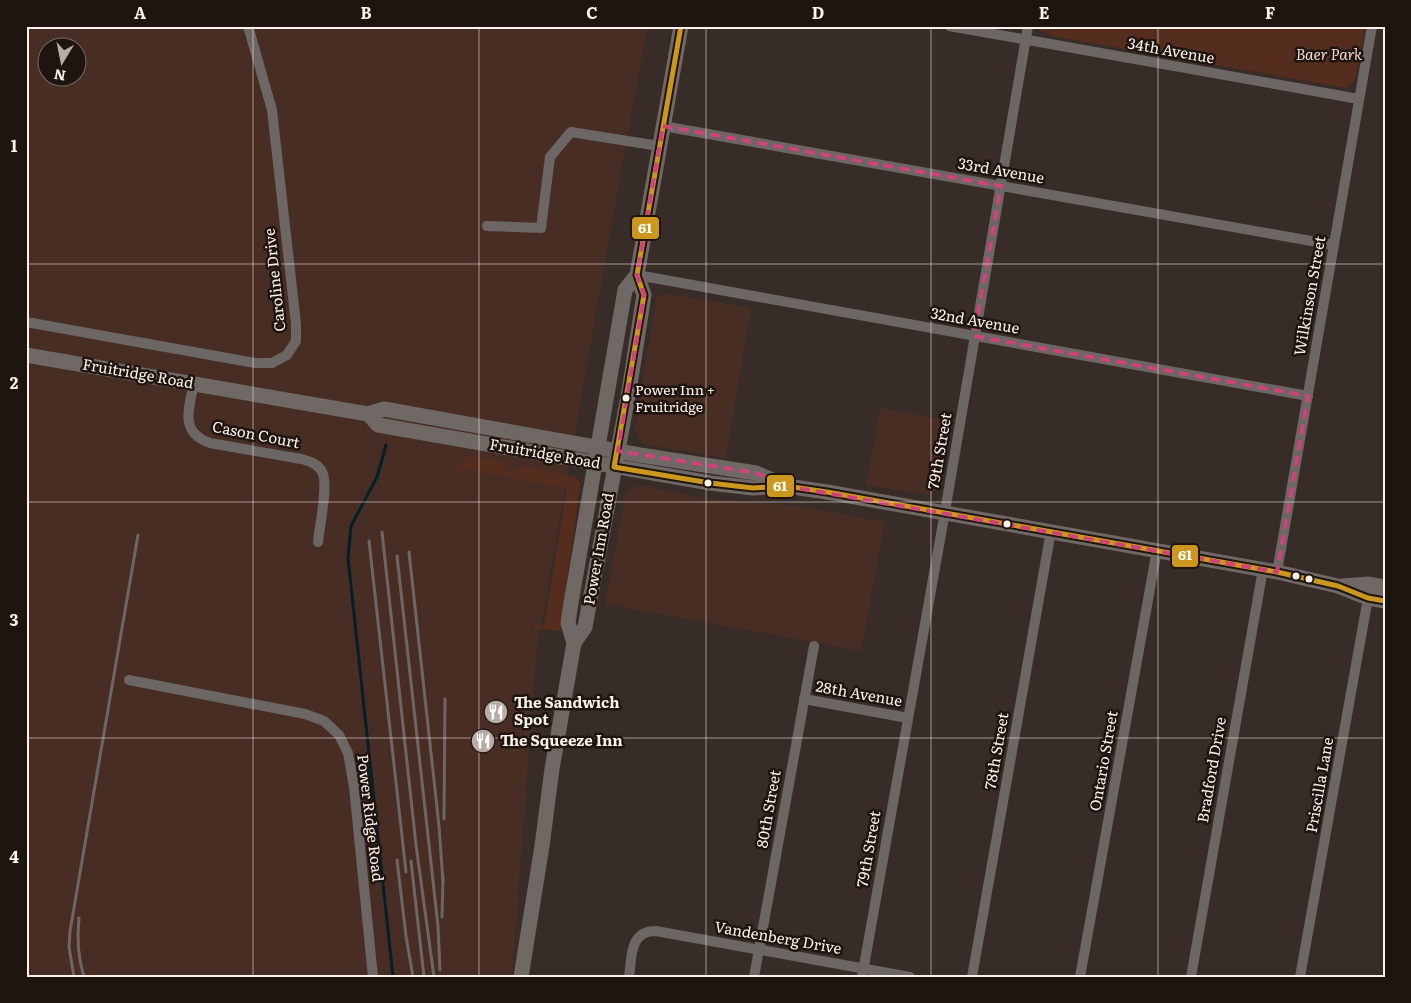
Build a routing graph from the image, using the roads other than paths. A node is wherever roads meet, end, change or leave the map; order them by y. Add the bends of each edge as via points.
1 (248, 26) edge
2 (681, 26) edge
3 (949, 26) edge
4 (1028, 26) edge
5 (1372, 26) edge
6 (1026, 40) junction
7 (1359, 100) junction
8 (663, 126) junction
9 (659, 146) junction
10 (1000, 186) junction
11 (488, 226) dead end
12 (1334, 246) junction
13 (637, 275) junction
14 (26, 322) edge
15 (974, 336) junction
16 (26, 355) edge
17 (194, 384) junction
18 (1308, 396) junction
19 (368, 414) junction
20 (597, 447) junction
21 (618, 451) junction
22 (594, 463) junction
23 (614, 467) junction
24 (786, 486) junction
25 (944, 513) junction
26 (1051, 532) junction
27 (318, 542) dead end
28 (1157, 550) junction
29 (1270, 570) junction
30 (1338, 586) junction
31 (1385, 587) edge
32 (1368, 598) junction
33 (1385, 601) edge
34 (574, 643) junction
35 (814, 646) dead end
36 (129, 680) dead end
37 (804, 699) junction
38 (908, 718) junction
39 (759, 950) junction
40 (862, 973) edge
41 (373, 977) edge
42 (521, 977) edge
43 (630, 977) edge
44 (754, 977) edge
45 (910, 977) edge
46 (972, 977) edge
47 (1080, 977) edge
48 (1191, 977) edge
49 (1300, 977) edge

1 - 14 street, Caroline Drive via 274,120 296,324 296,341 287,355 272,364 255,363
2 - 8 main road, Power Inn Road
3 - 6 street, 34th Avenue
4 - 6 street, 79th Street
5 - 7 street, Wilkinson Street
6 - 7 street, 34th Avenue
6 - 10 street, 79th Street
7 - 12 street, Wilkinson Street
8 - 9 main road, Power Inn Road
8 - 10 street, 33rd Avenue
9 - 11 street via 572,132 550,156 541,228
9 - 13 main road, Power Inn Road
10 - 12 street, 33rd Avenue
10 - 15 street, 79th Street
12 - 18 street, Wilkinson Street
13 - 15 street, 32nd Avenue
13 - 20 main road, Power Inn Road via 625,290
13 - 21 main road, Power Inn Road via 644,295
15 - 18 street, 32nd Avenue
15 - 25 street, 79th Street
16 - 17 main road, Fruitridge Road
17 - 19 main road, Fruitridge Road
17 - 27 street, Cason Court via 188,414 189,428 200,440 301,458 314,463 323,472 325,486
18 - 29 street, Wilkinson Street
19 - 20 main road, Fruitridge Road via 384,409
19 - 22 main road, Fruitridge Road via 378,425
20 - 21 main road, Fruitridge Road
20 - 22 main road, Power Inn Road
21 - 23 main road, Power Inn Road
21 - 24 main road, Fruitridge Road via 756,473
22 - 23 main road, Fruitridge Road
22 - 34 main road, Power Inn Road via 568,623
23 - 24 main road, Fruitridge Road via 710,484 753,488
23 - 34 main road, Power Inn Road via 586,627
24 - 25 main road, Fruitridge Road
25 - 26 main road, Fruitridge Road
25 - 38 street, 79th Street
26 - 28 main road, Fruitridge Road
26 - 46 street, 78th Street
28 - 29 main road, Fruitridge Road
28 - 47 street, Ontario Street
29 - 30 main road, Fruitridge Road
29 - 48 street, Bradford Drive
30 - 31 main road, Fruitridge Road via 1369,584
30 - 32 main road, Fruitridge Road
32 - 33 main road, Fruitridge Road
32 - 49 street, Priscilla Lane
34 - 42 main road, Power Inn Road
35 - 37 street, 80th Street
36 - 41 street, Power Ridge Road via 305,714 324,721 339,735 348,753 354,787
37 - 38 street, 28th Avenue
37 - 39 street, 80th Street
38 - 40 street, 79th Street
39 - 40 street, Vandenberg Drive
39 - 43 street, Vandenberg Drive via 647,931 634,945
39 - 44 street, 80th Street
40 - 45 street, Vandenberg Drive

